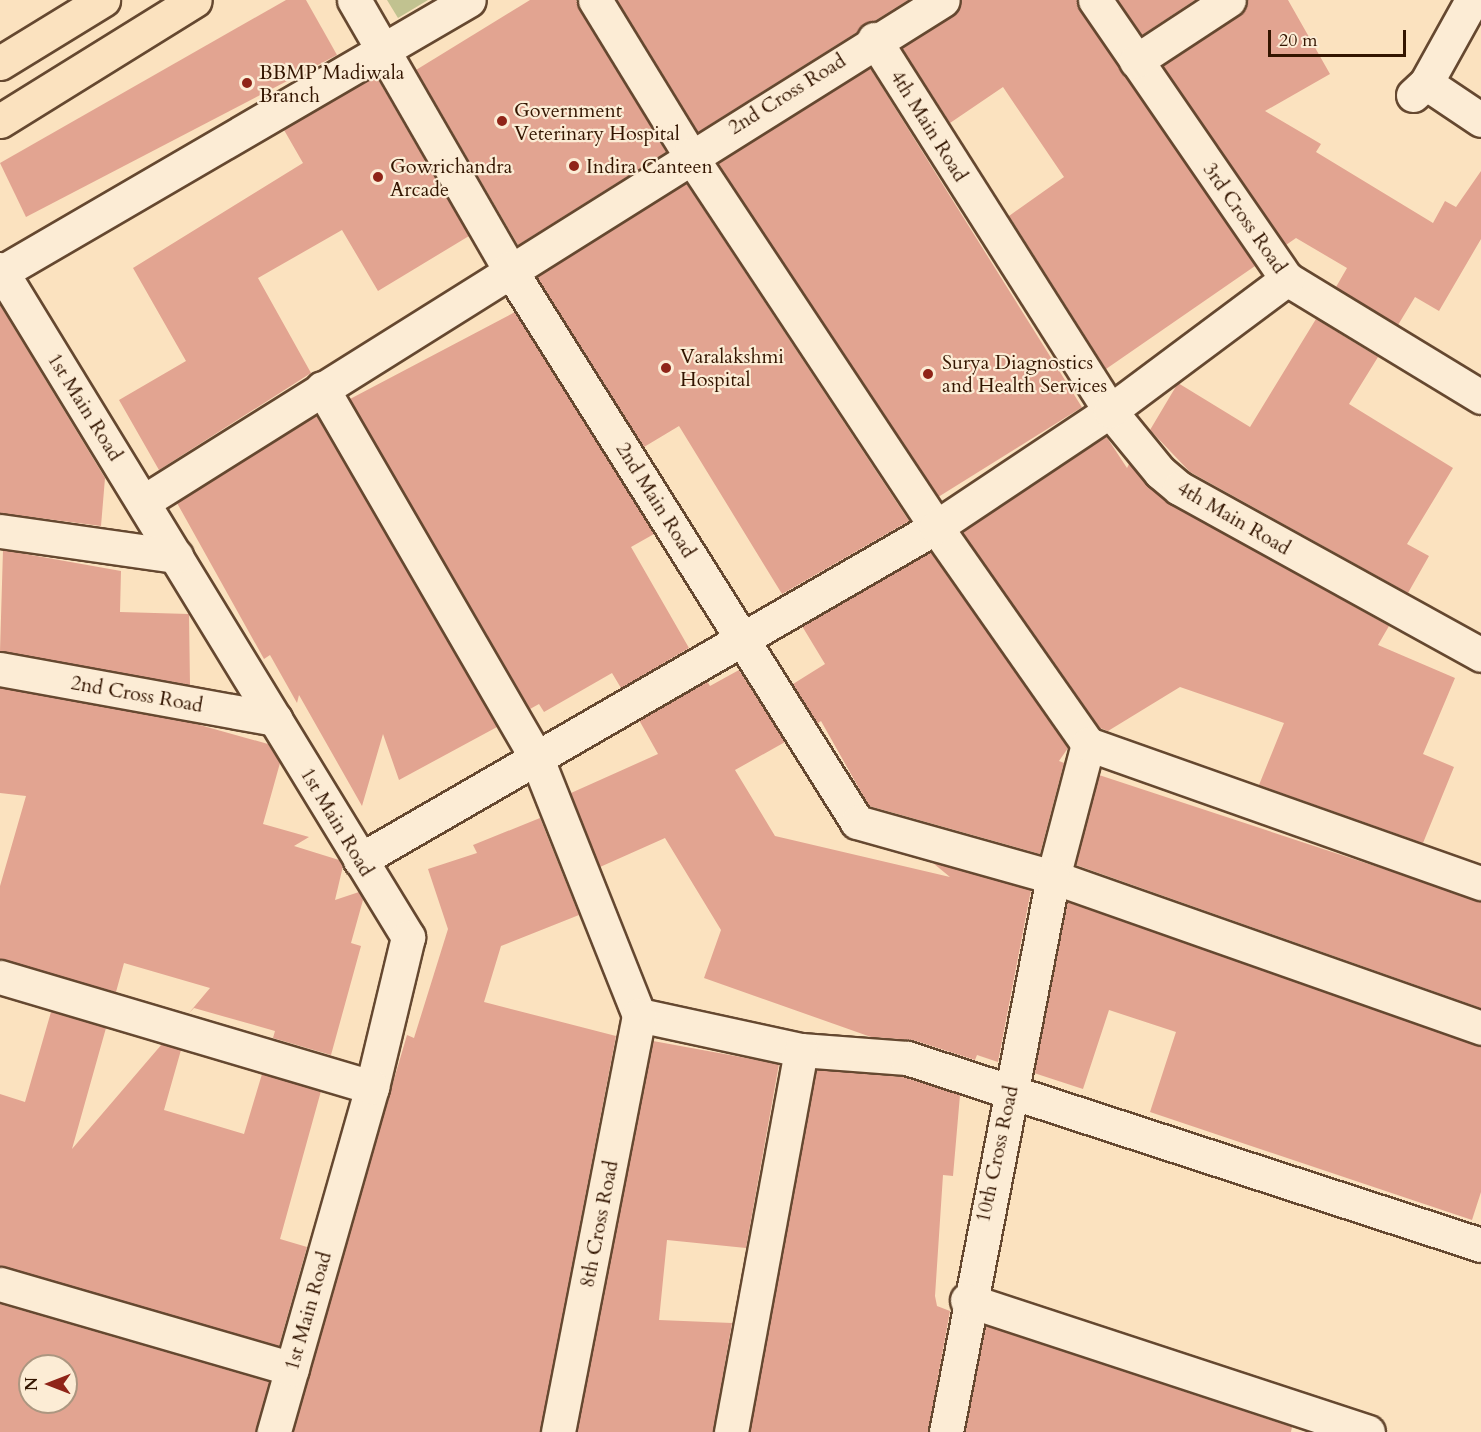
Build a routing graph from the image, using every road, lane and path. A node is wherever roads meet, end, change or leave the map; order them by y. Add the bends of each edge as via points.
1 (103, 0) edge
2 (195, 0) edge
3 (354, 0) edge
4 (469, 0) edge
5 (595, 0) edge
6 (943, 0) edge
7 (1095, 0) edge
8 (1229, 0) edge
9 (1472, 0) edge
10 (874, 39) junction
11 (385, 50) junction
12 (1137, 61) junction
13 (0, 63) edge
14 (1481, 120) edge
15 (0, 121) edge
16 (690, 155) junction
17 (509, 268) junction
18 (1, 270) edge
19 (1287, 279) junction
20 (322, 388) junction
21 (1481, 397) edge
22 (1110, 411) junction
23 (143, 502) junction
24 (936, 527) junction
25 (0, 531) edge
26 (176, 556) junction
27 (745, 641) junction
28 (1481, 655) edge
29 (0, 669) edge
30 (275, 719) junction
31 (1088, 744) junction
32 (537, 759) junction
33 (360, 860) junction
34 (1053, 877) junction
35 (1481, 883) edge
36 (0, 977) edge
37 (639, 1015) junction
38 (1481, 1028) edge
39 (801, 1050) junction
40 (372, 1087) junction
41 (1010, 1090) junction
42 (1481, 1245) edge
43 (0, 1284) edge
44 (967, 1300) junction
45 (292, 1369) junction
46 (274, 1432) edge
47 (558, 1432) edge
48 (730, 1432) edge
49 (946, 1432) edge
50 (1368, 1432) edge

1 - 13 main road
2 - 15 main road
3 - 11 street, 2nd Main Road
4 - 11 street
5 - 16 street
6 - 10 street, 2nd Cross Road
7 - 12 street, 3rd Cross Road
8 - 12 street
9 - 14 street via 1420,89
10 - 16 street, 2nd Cross Road
10 - 22 street, 4th Main Road
11 - 17 street, 2nd Main Road
11 - 18 street
12 - 19 street, 3rd Cross Road
16 - 17 street, 2nd Cross Road
16 - 24 street
17 - 20 street, 2nd Cross Road
17 - 27 street, 2nd Main Road
18 - 23 street, 1st Main Road
19 - 21 street, 3rd Cross Road
19 - 22 street
20 - 23 street, 2nd Cross Road
20 - 32 street
22 - 24 street
22 - 28 street, 4th Main Road via 1179,488
23 - 26 street, 1st Main Road
24 - 27 street
24 - 31 street
25 - 26 street
26 - 30 street, 1st Main Road
27 - 32 street
27 - 34 street, 2nd Main Road via 857,822
29 - 30 street, 2nd Cross Road
30 - 33 street, 1st Main Road
31 - 34 street, 10th Cross Road
31 - 35 street
32 - 33 street
32 - 37 street
33 - 40 street, 1st Main Road via 408,937
34 - 38 street, 2nd Main Road
34 - 41 street, 10th Cross Road
36 - 40 street
37 - 39 street
37 - 47 street, 8th Cross Road
39 - 41 street via 906,1058
39 - 48 street
40 - 45 street, 1st Main Road
41 - 42 street
41 - 44 street, 10th Cross Road
43 - 45 street
44 - 49 street, 10th Cross Road
44 - 50 street
45 - 46 street, 1st Main Road

